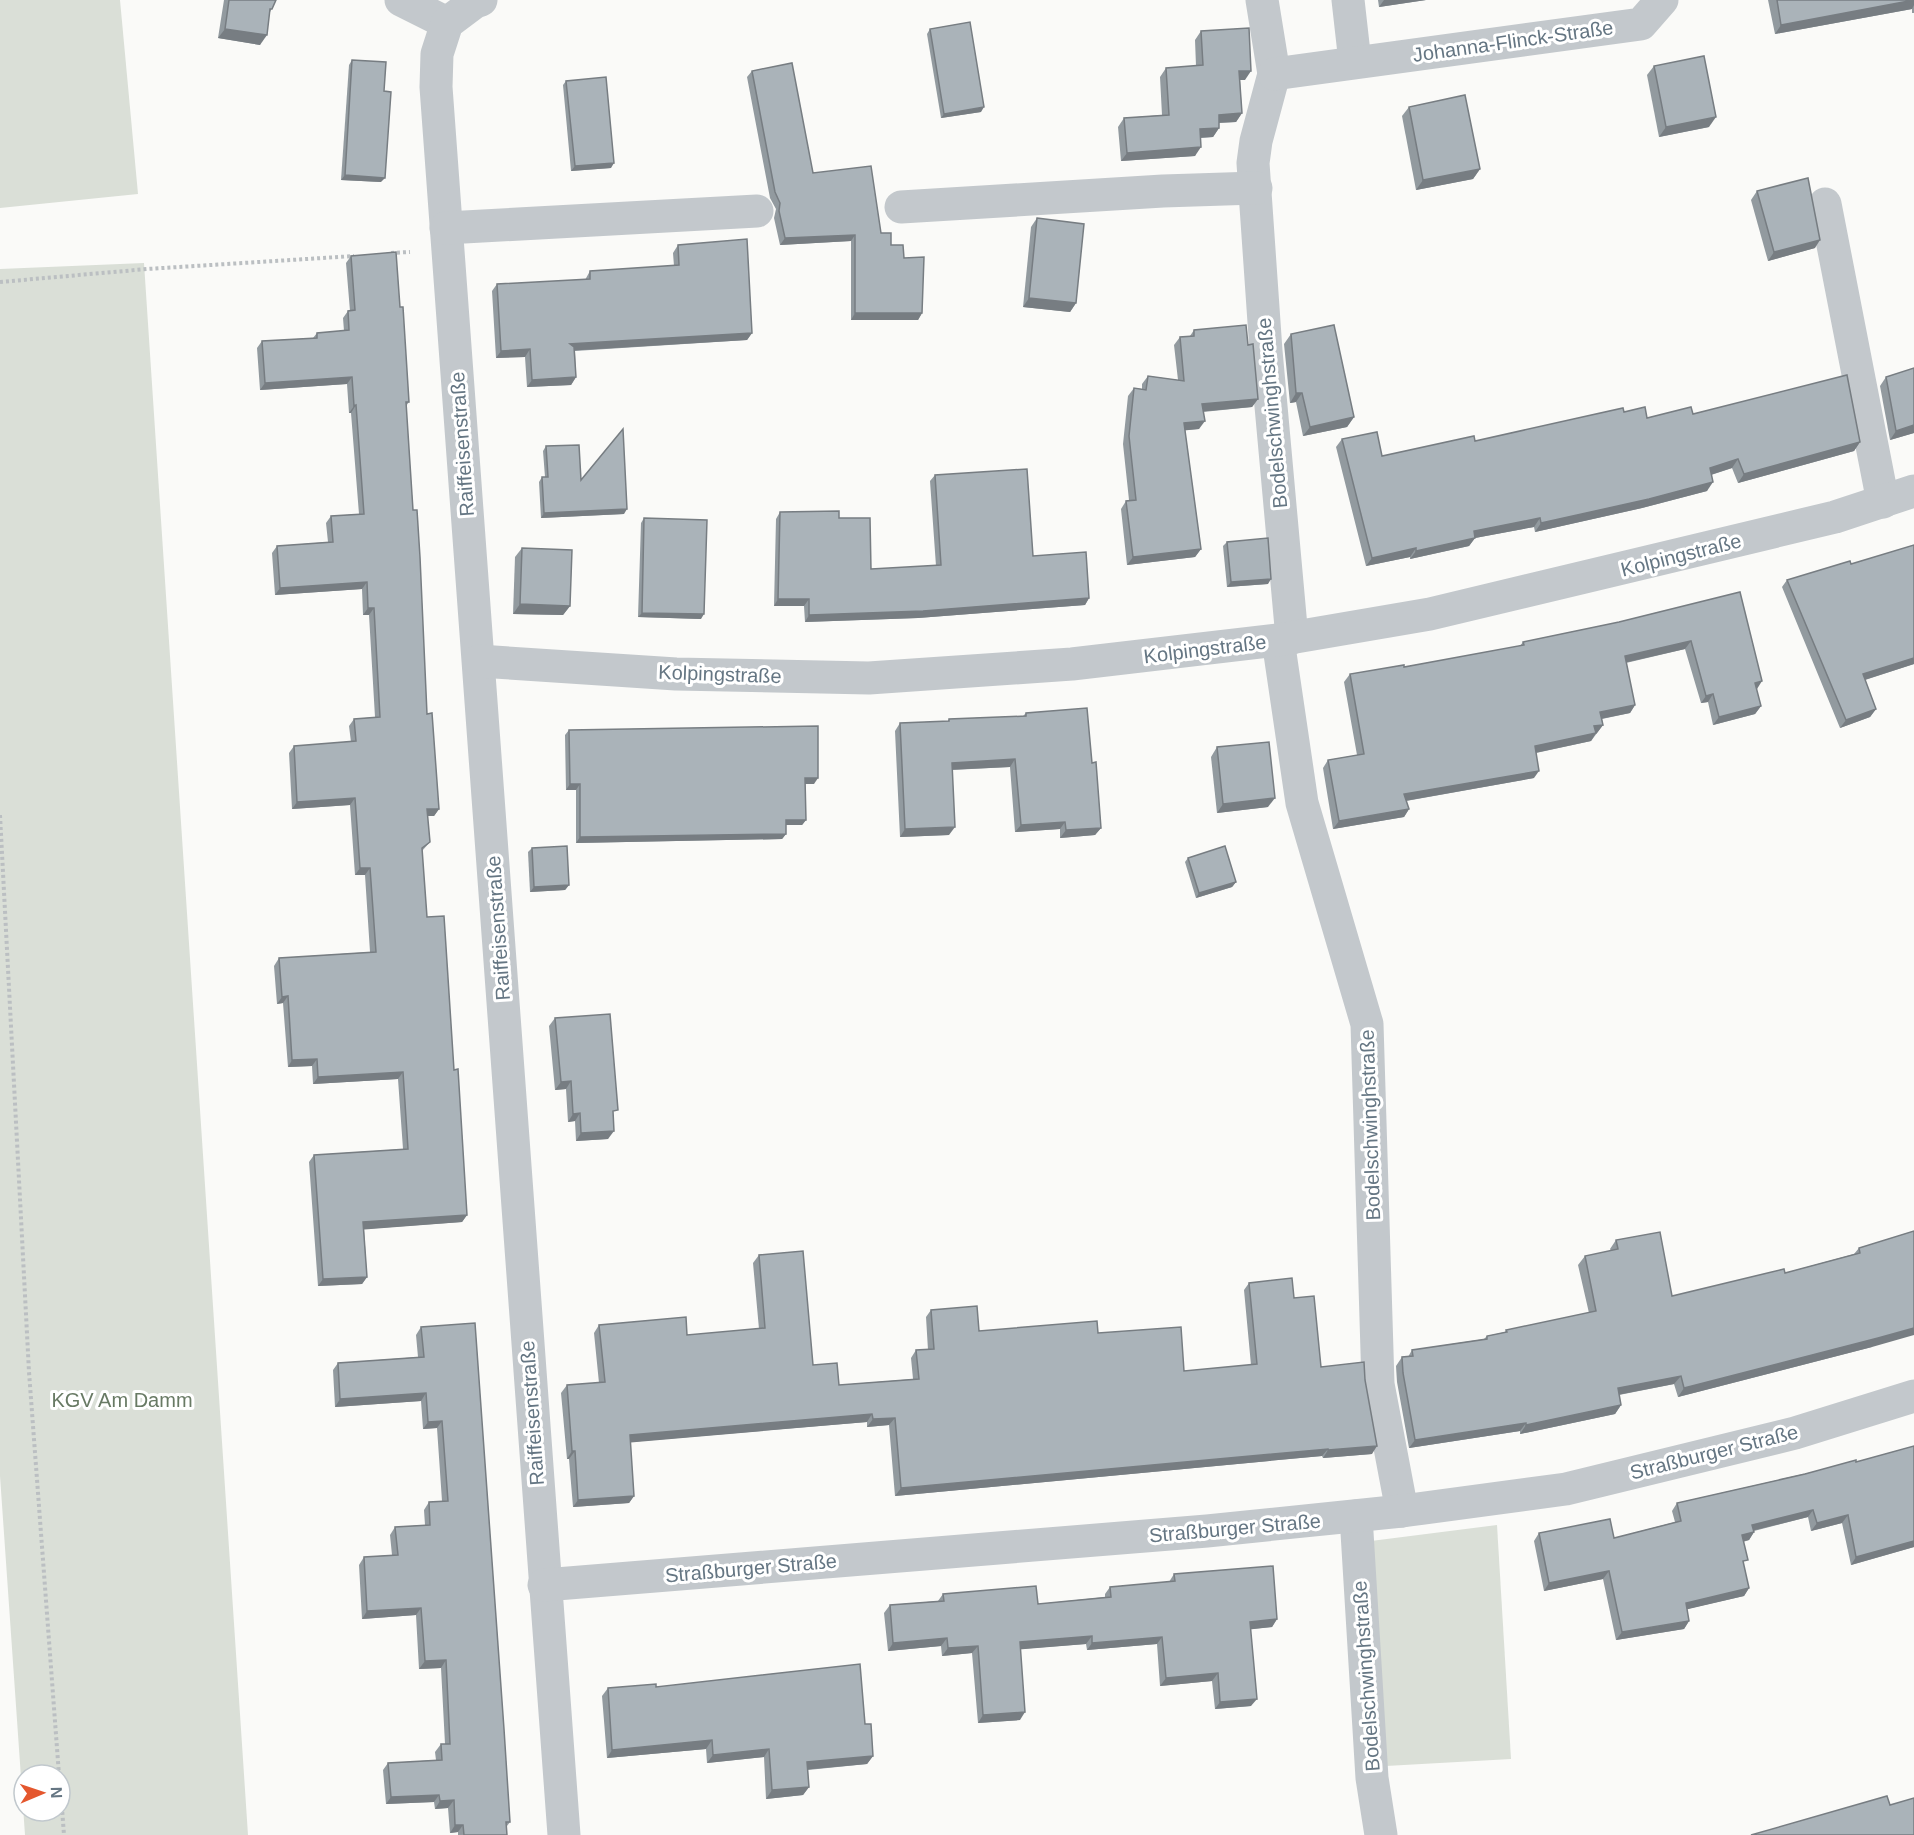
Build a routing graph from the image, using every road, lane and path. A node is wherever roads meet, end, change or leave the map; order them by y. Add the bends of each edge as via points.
1 (401, 0) edge
2 (481, 0) edge
3 (1262, 0) edge
4 (1348, 0) edge
5 (1662, 0) edge
6 (447, 23) junction
7 (1354, 62) junction
8 (1274, 74) junction
9 (1256, 188) junction
10 (1825, 204) dead end
11 (901, 207) dead end
12 (757, 211) dead end
13 (446, 239) junction
14 (389, 254) edge
15 (355, 256) edge
16 (0, 282) edge
17 (1914, 492) edge
18 (1883, 502) junction
19 (1285, 639) junction
20 (479, 661) junction
21 (0, 815) edge
22 (1914, 1396) edge
23 (1402, 1511) junction
24 (1356, 1516) junction
25 (544, 1585) junction
26 (58, 1763) edge
27 (564, 1835) edge
28 (1381, 1835) edge

1 - 6 street
2 - 6 street
3 - 8 street, Bodelschwinghstraße
4 - 7 street
5 - 7 street, Johanna-Flinck-Straße via 1641,24
6 - 13 street, Raiffeisenstraße via 437,54 436,87
7 - 8 street, Johanna-Flinck-Straße
8 - 9 street, Bodelschwinghstraße via 1256,141
9 - 11 street
9 - 19 street, Bodelschwinghstraße
10 - 18 street
12 - 13 street
13 - 14 path
13 - 20 street, Raiffeisenstraße
15 - 16 path
17 - 18 street, Kolpingstraße
18 - 19 street, Kolpingstraße via 1835,517 1430,614
19 - 20 street, Kolpingstraße via 1072,664 869,678 676,674
19 - 23 street, Bodelschwinghstraße via 1302,802 1367,1024 1378,1384
20 - 25 street, Raiffeisenstraße
21 - 26 path via 29,1372
22 - 23 street, Straßburger Straße via 1795,1433 1566,1489
23 - 24 street, Straßburger Straße
24 - 25 street, Straßburger Straße
24 - 28 street, Bodelschwinghstraße via 1372,1778
25 - 27 street, Raiffeisenstraße

